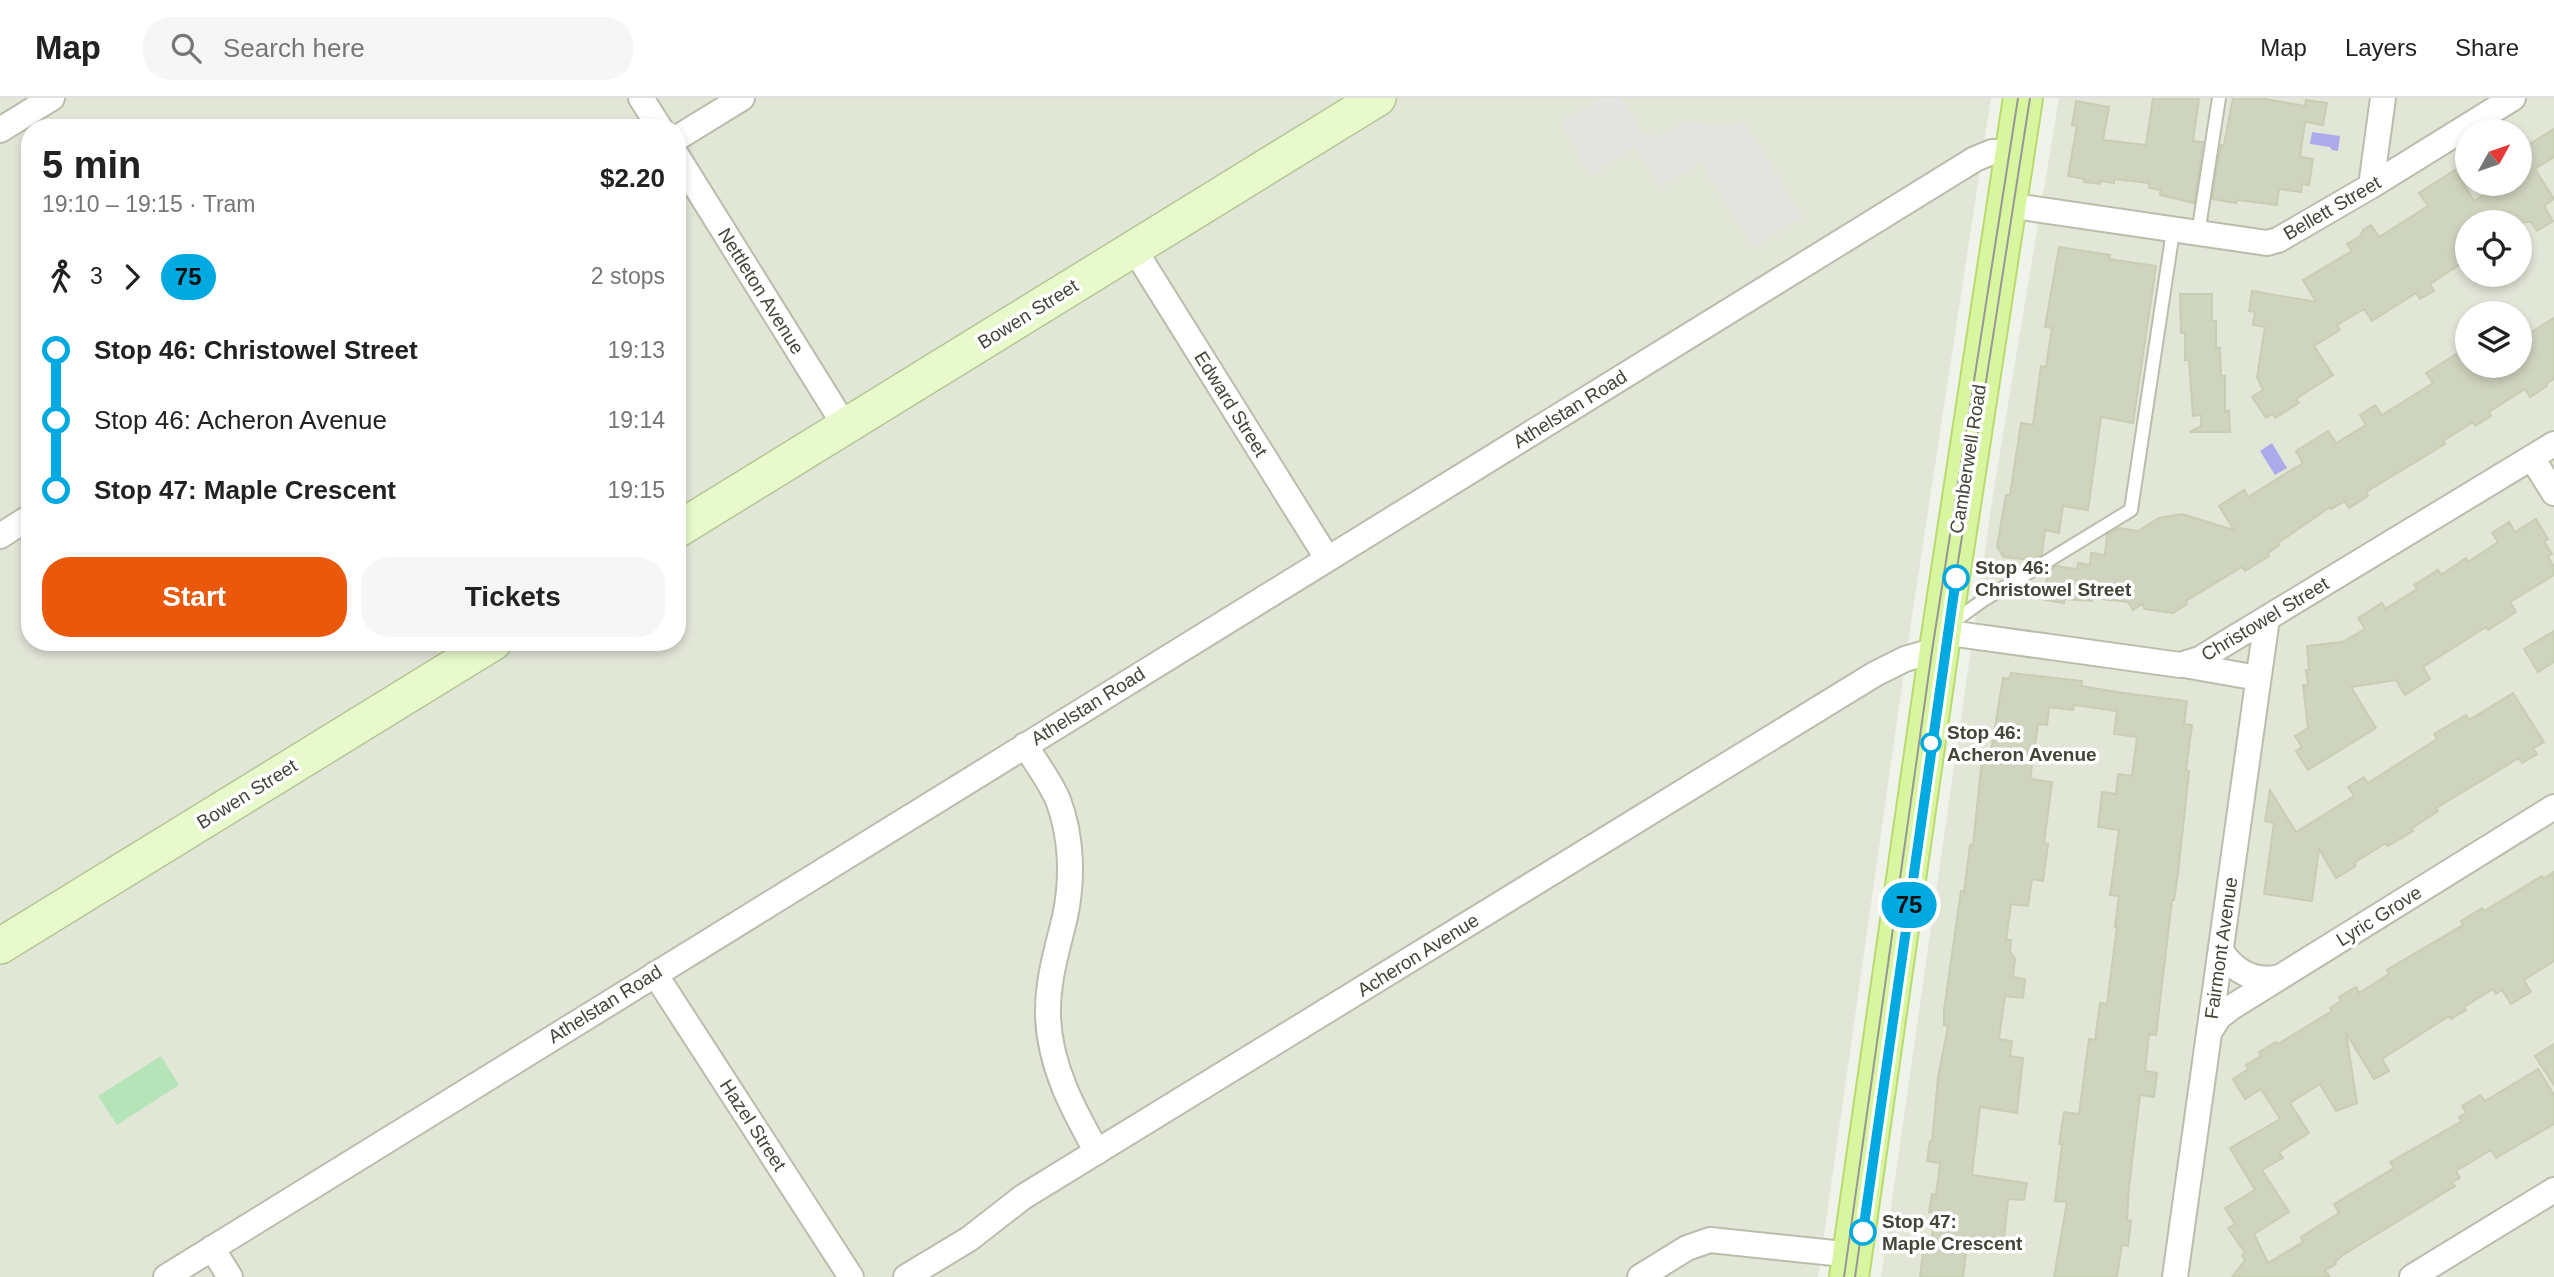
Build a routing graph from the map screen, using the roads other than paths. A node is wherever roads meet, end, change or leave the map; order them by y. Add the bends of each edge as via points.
1 (52, 98) edge
2 (642, 98) edge
3 (742, 98) edge
4 (1378, 98) edge
5 (2023, 98) edge
6 (2219, 98) edge
7 (2383, 98) edge
8 (2513, 98) edge
9 (655, 119) edge
10 (0, 131) edge
11 (686, 132) edge
12 (2015, 152) junction
13 (686, 170) edge
14 (2371, 186) junction
15 (2007, 205) junction
16 (2174, 230) junction
17 (2198, 234) junction
18 (1134, 249) junction
19 (845, 426) junction
20 (2554, 444) edge
21 (2532, 458) junction
22 (2554, 493) edge
23 (21, 523) edge
24 (686, 524) edge
25 (0, 536) edge
26 (1327, 558) junction
27 (2267, 618) junction
28 (1941, 637) junction
29 (479, 651) edge
30 (2180, 665) junction
31 (2258, 678) junction
32 (1025, 745) junction
33 (2554, 807) edge
34 (0, 946) edge
35 (2221, 951) junction
36 (655, 974) junction
37 (2281, 977) junction
38 (2210, 1031) junction
39 (1097, 1152) junction
40 (2554, 1190) edge
41 (212, 1248) junction
42 (1851, 1266) edge
43 (166, 1277) edge
44 (230, 1277) edge
45 (851, 1277) edge
46 (906, 1277) edge
47 (1640, 1277) edge
48 (2175, 1277) edge
49 (2412, 1277) edge

1 - 10 street
2 - 9 street
3 - 11 street
4 - 18 street, Bowen Street
5 - 12 main road, Camberwell Road
6 - 17 lane
7 - 14 street
8 - 14 street, Bellett Street
12 - 15 main road, Camberwell Road
12 - 26 street, Athelstan Road via 1992,152 1975,159
13 - 19 street, Nettleton Avenue
14 - 17 street, Bellett Street via 2278,240 2267,243
15 - 16 street, Bellett Street
15 - 28 main road, Camberwell Road
16 - 17 street, Bellett Street
16 - 28 lane via 2131,510 1982,601
18 - 19 street, Bowen Street
18 - 26 street, Edward Street
19 - 24 street, Bowen Street
20 - 21 street, Christowel Street
21 - 22 street
21 - 27 street, Christowel Street
23 - 25 street
26 - 32 street, Athelstan Road
27 - 30 street, Christowel Street via 2200,659
27 - 31 street, Fairmont Avenue
28 - 30 street, Christowel Street
28 - 39 street, Acheron Avenue
28 - 42 main road, Camberwell Road
29 - 34 street, Bowen Street
30 - 31 street
31 - 35 street, Fairmont Avenue
32 - 36 street, Athelstan Road
32 - 39 street via 1057,799 1069,856 1068,898 1049,994 1051,1041 1072,1108
33 - 37 street, Lyric Grove
35 - 37 street via 2247,975
35 - 38 street, Fairmont Avenue
36 - 41 street, Athelstan Road
36 - 45 street, Hazel Street
37 - 38 street, Lyric Grove via 2224,1013
38 - 48 street, Fairmont Avenue
39 - 46 street, Acheron Avenue
40 - 49 street
41 - 43 street, Athelstan Road
41 - 44 street
42 - 47 street via 1710,1240 1687,1248

